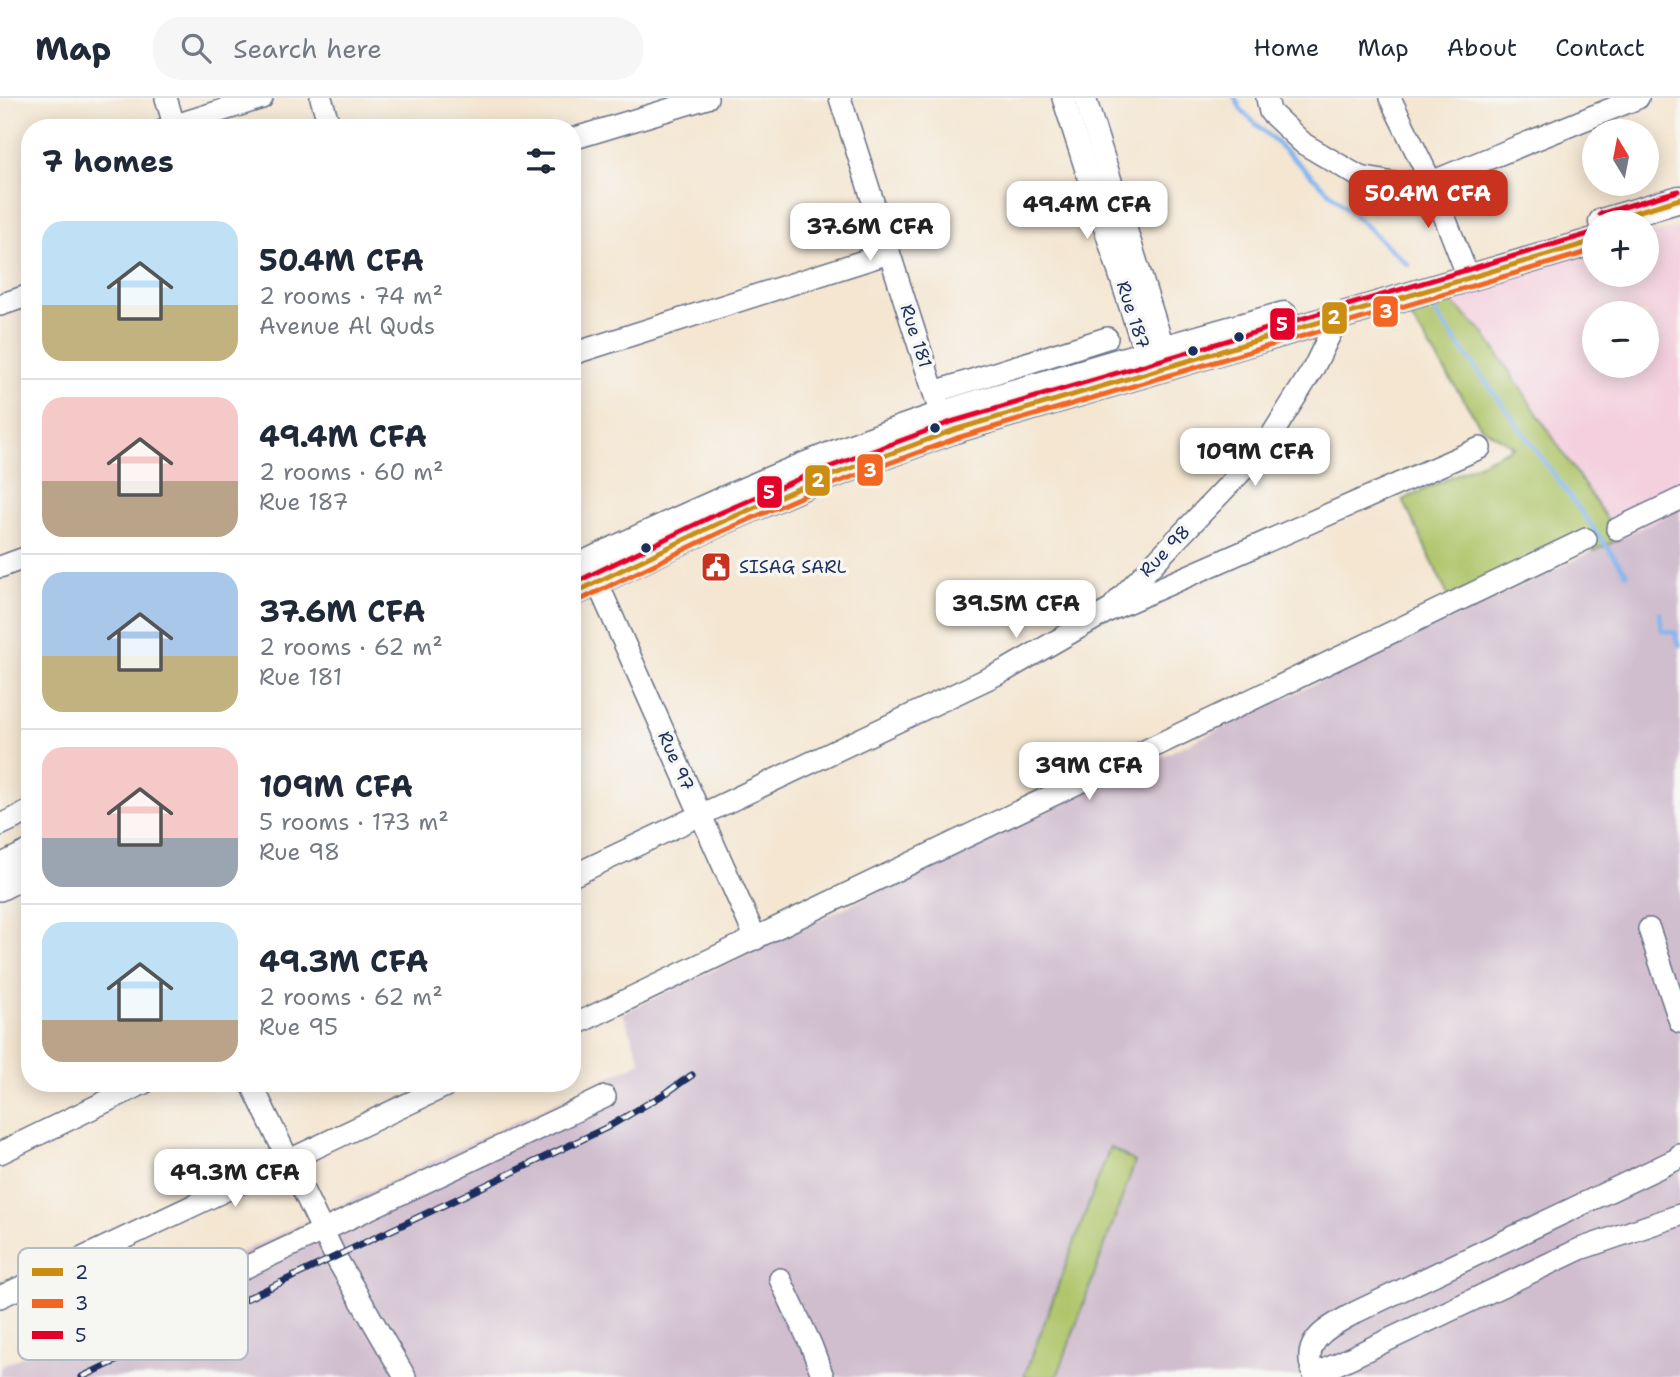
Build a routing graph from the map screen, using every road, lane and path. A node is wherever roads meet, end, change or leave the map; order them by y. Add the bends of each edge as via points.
1 (166, 98) edge
2 (262, 98) edge
3 (321, 98) edge
4 (707, 98) edge
5 (840, 98) edge
6 (1063, 98) edge
7 (1085, 98) edge
8 (1267, 98) edge
9 (1390, 98) edge
10 (1638, 98) edge
11 (170, 119) edge
12 (197, 119) edge
13 (327, 119) edge
14 (581, 136) edge
15 (1431, 181) junction
16 (1680, 199) edge
17 (1643, 210) edge
18 (1680, 215) edge
19 (1659, 221) edge
20 (1582, 229) edge
21 (1582, 244) edge
22 (889, 253) junction
23 (1463, 264) junction
24 (1437, 280) junction
25 (1402, 291) junction
26 (21, 298) edge
27 (0, 304) edge
28 (1338, 317) junction
29 (1107, 338) dead end
30 (581, 351) edge
31 (1157, 360) junction
32 (938, 404) junction
33 (1480, 447) dead end
34 (1680, 499) edge
35 (1617, 529) dead end
36 (1586, 539) dead end
37 (21, 557) edge
38 (1, 559) edge
39 (581, 566) edge
40 (597, 582) junction
41 (581, 590) edge
42 (1108, 611) junction
43 (700, 814) junction
44 (21, 815) edge
45 (0, 825) edge
46 (21, 838) edge
47 (0, 848) edge
48 (21, 857) edge
49 (0, 867) edge
50 (581, 872) edge
51 (21, 880) edge
52 (0, 890) edge
53 (1649, 929) dead end
54 (756, 939) junction
55 (581, 1022) edge
56 (1680, 1022) edge
57 (125, 1092) edge
58 (255, 1092) edge
59 (433, 1092) edge
60 (605, 1097) dead end
61 (0, 1153) edge
62 (1680, 1155) edge
63 (289, 1160) junction
64 (1680, 1215) edge
65 (323, 1232) junction
66 (103, 1248) edge
67 (248, 1267) edge
68 (780, 1279) dead end
69 (18, 1288) edge
70 (0, 1297) edge
71 (1314, 1376) edge
72 (405, 1377) edge
73 (823, 1377) edge

1 - 11 street
2 - 12 street
3 - 13 street
4 - 14 street
5 - 22 street, Rue 181
6 - 31 street, Rue 187
7 - 31 street, Rue 187
8 - 15 street via 1270,112 1304,144 1360,177 1394,183
9 - 15 street
10 - 15 street
15 - 23 street
16 - 17 main road
18 - 19 main road
20 - 23 main road
21 - 24 main road
22 - 30 street
22 - 32 street, Rue 181
23 - 24 main road
24 - 25 main road
25 - 28 main road
25 - 31 main road
26 - 27 street
28 - 31 main road
28 - 42 street, Rue 98 via 1313,369 1263,449
29 - 32 street
31 - 32 main road
31 - 40 main road via 811,483
32 - 39 main road via 881,436
33 - 42 street
34 - 35 street
36 - 54 street
37 - 38 street
40 - 41 main road
40 - 43 street, Rue 97
42 - 43 street via 1006,670
43 - 50 street
43 - 54 street, Rue 97
44 - 45 street
46 - 47 main road
48 - 49 main road
51 - 52 street
53 - 56 street
54 - 55 street
57 - 61 street
58 - 63 street
59 - 63 street
60 - 65 street
62 - 71 street via 1356,1312 1321,1334 1313,1346
63 - 65 street
63 - 66 street
64 - 71 street via 1580,1249
65 - 67 street
65 - 72 street
68 - 73 street
69 - 70 street

